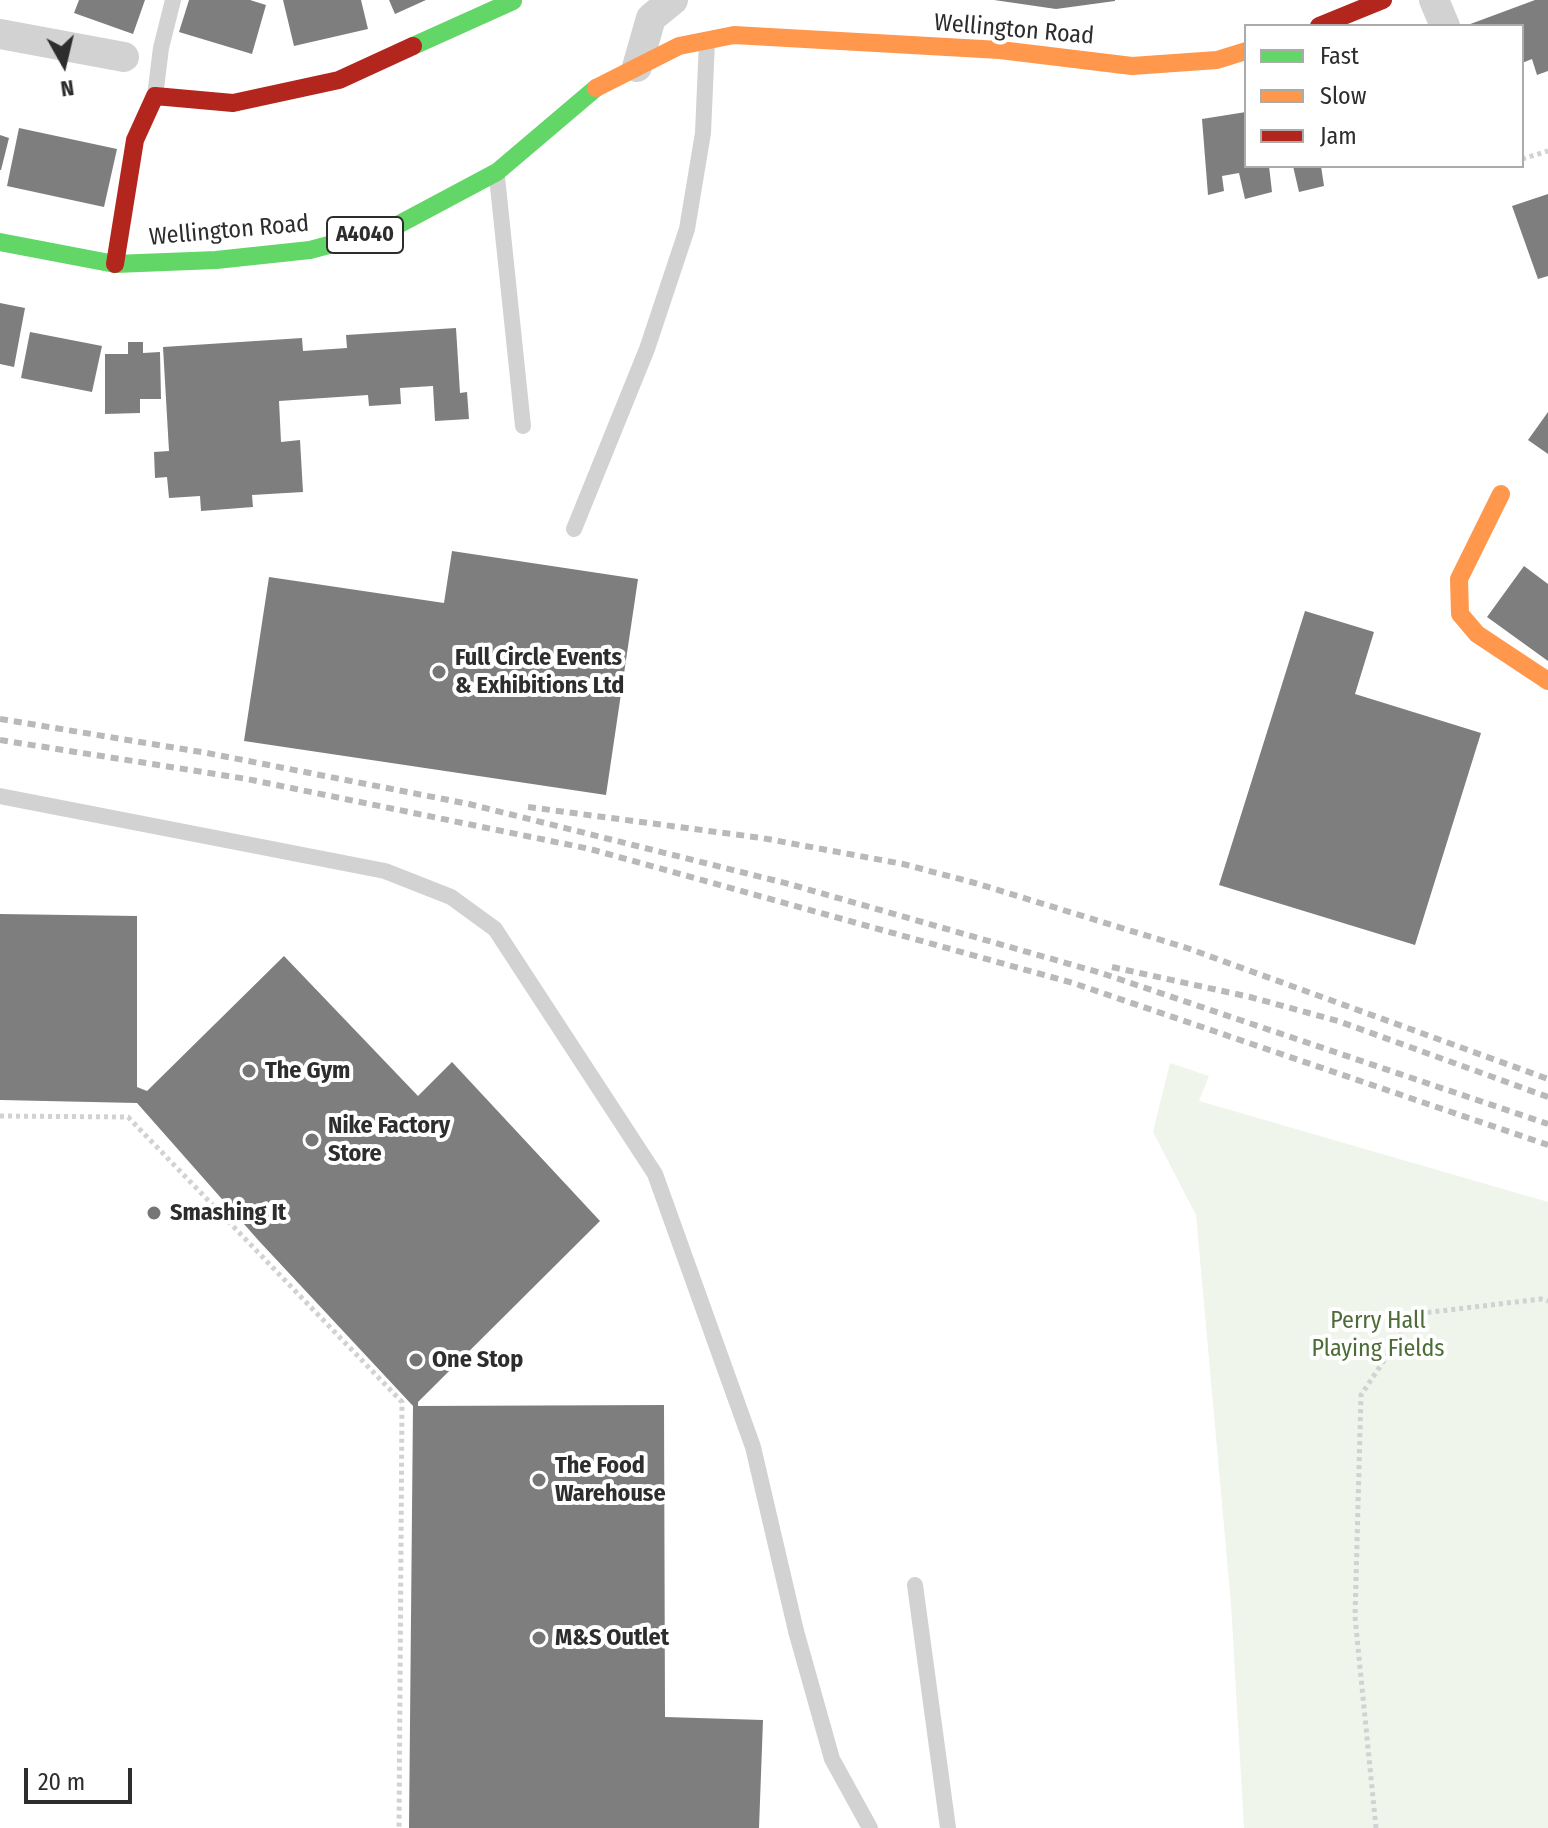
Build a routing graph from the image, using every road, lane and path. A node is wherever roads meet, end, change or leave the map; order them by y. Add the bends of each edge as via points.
1 (173, 0) edge
2 (674, 0) edge
3 (1383, 0) edge
4 (1434, 0) edge
5 (513, 1) edge
6 (1358, 5) edge
7 (1323, 24) edge
8 (1444, 24) edge
9 (0, 34) edge
10 (693, 42) junction
11 (1244, 52) edge
12 (124, 57) dead end
13 (637, 67) junction
14 (155, 96) junction
15 (1548, 151) edge
16 (1524, 158) edge
17 (497, 172) junction
18 (0, 242) edge
19 (115, 264) junction
20 (523, 426) dead end
21 (1501, 494) dead end
22 (574, 529) dead end
23 (1548, 681) edge
24 (0, 796) edge
25 (0, 1116) edge
26 (1548, 1301) edge
27 (915, 1585) dead end
28 (399, 1828) edge
29 (870, 1828) edge
30 (948, 1828) edge
31 (1376, 1828) edge

1 - 14 lane
2 - 10 street
2 - 13 street via 651,18
3 - 6 main road
4 - 8 street
5 - 14 main road via 339,80 233,103
6 - 7 main road
9 - 12 street
10 - 11 main road, Wellington Road / A4040 via 734,35 1000,50 1132,66 1217,60
10 - 13 main road, Wellington Road / A4040
10 - 22 lane via 703,133 687,229 647,349
13 - 17 main road, Wellington Road / A4040 via 595,88
14 - 19 main road, Wellington Road via 135,140
15 - 16 path
17 - 19 main road, Wellington Road / A4040 via 392,228 310,250
17 - 20 lane
18 - 19 main road, Wellington Road / A4040
21 - 23 main road via 1459,579 1460,614 1477,634
24 - 29 lane via 385,871 451,897 495,929 655,1174 753,1447 832,1759
25 - 28 path via 128,1117 402,1402
26 - 31 path via 1415,1314 1361,1395 1355,1617
27 - 30 lane

